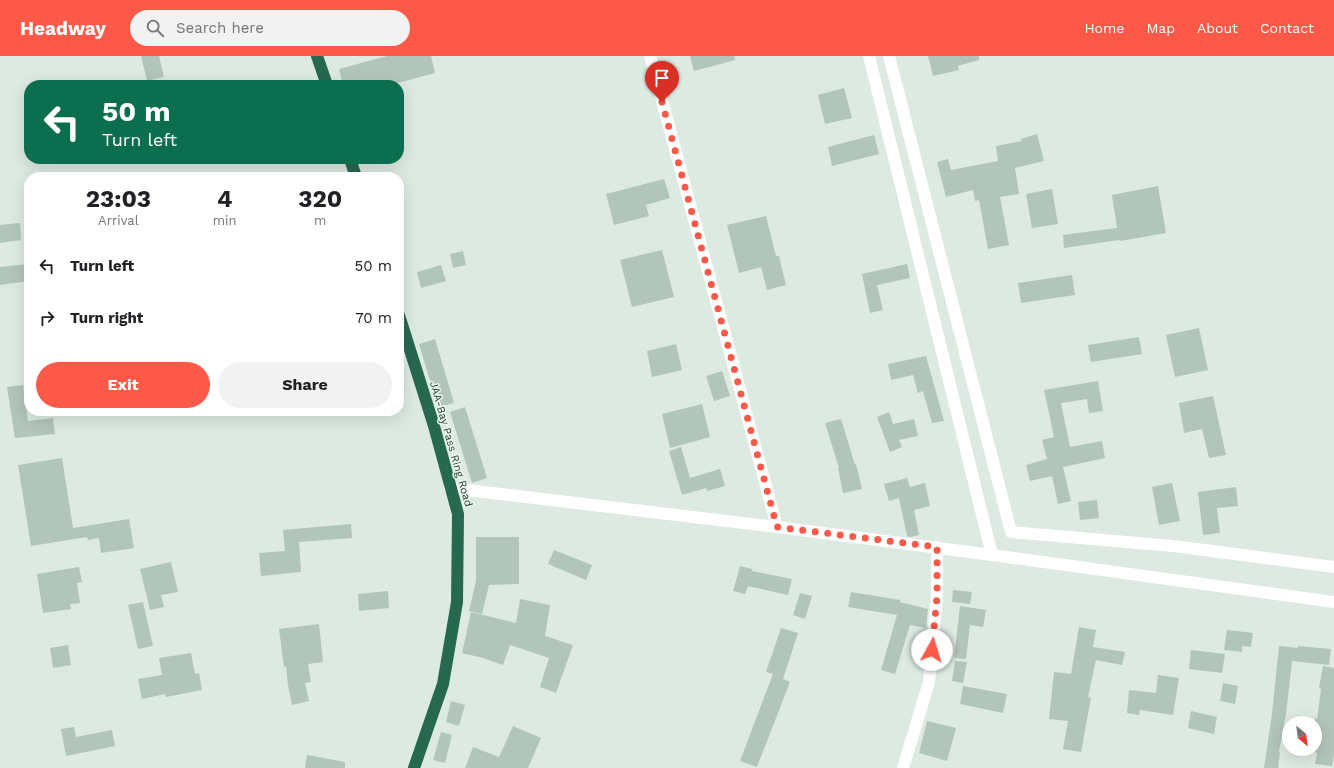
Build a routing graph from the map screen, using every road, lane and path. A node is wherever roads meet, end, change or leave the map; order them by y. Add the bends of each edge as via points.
1 (317, 56) edge
2 (650, 56) edge
3 (869, 56) edge
4 (889, 56) edge
5 (325, 80) edge
6 (404, 331) edge
7 (450, 488) junction
8 (777, 527) junction
9 (937, 547) junction
10 (992, 555) junction
11 (1334, 567) edge
12 (1334, 602) edge
13 (414, 768) edge
14 (903, 768) edge

1 - 5 highway
2 - 8 street
3 - 10 street
4 - 11 street via 1011,532 1173,546
6 - 7 highway, JAA-Bay Pass Ring Road via 434,426
7 - 8 street
7 - 13 highway, JAA-Bay Pass Ring Road via 458,514 457,602 443,684
8 - 9 street
9 - 10 street
9 - 14 street via 937,596 929,682
10 - 12 street

